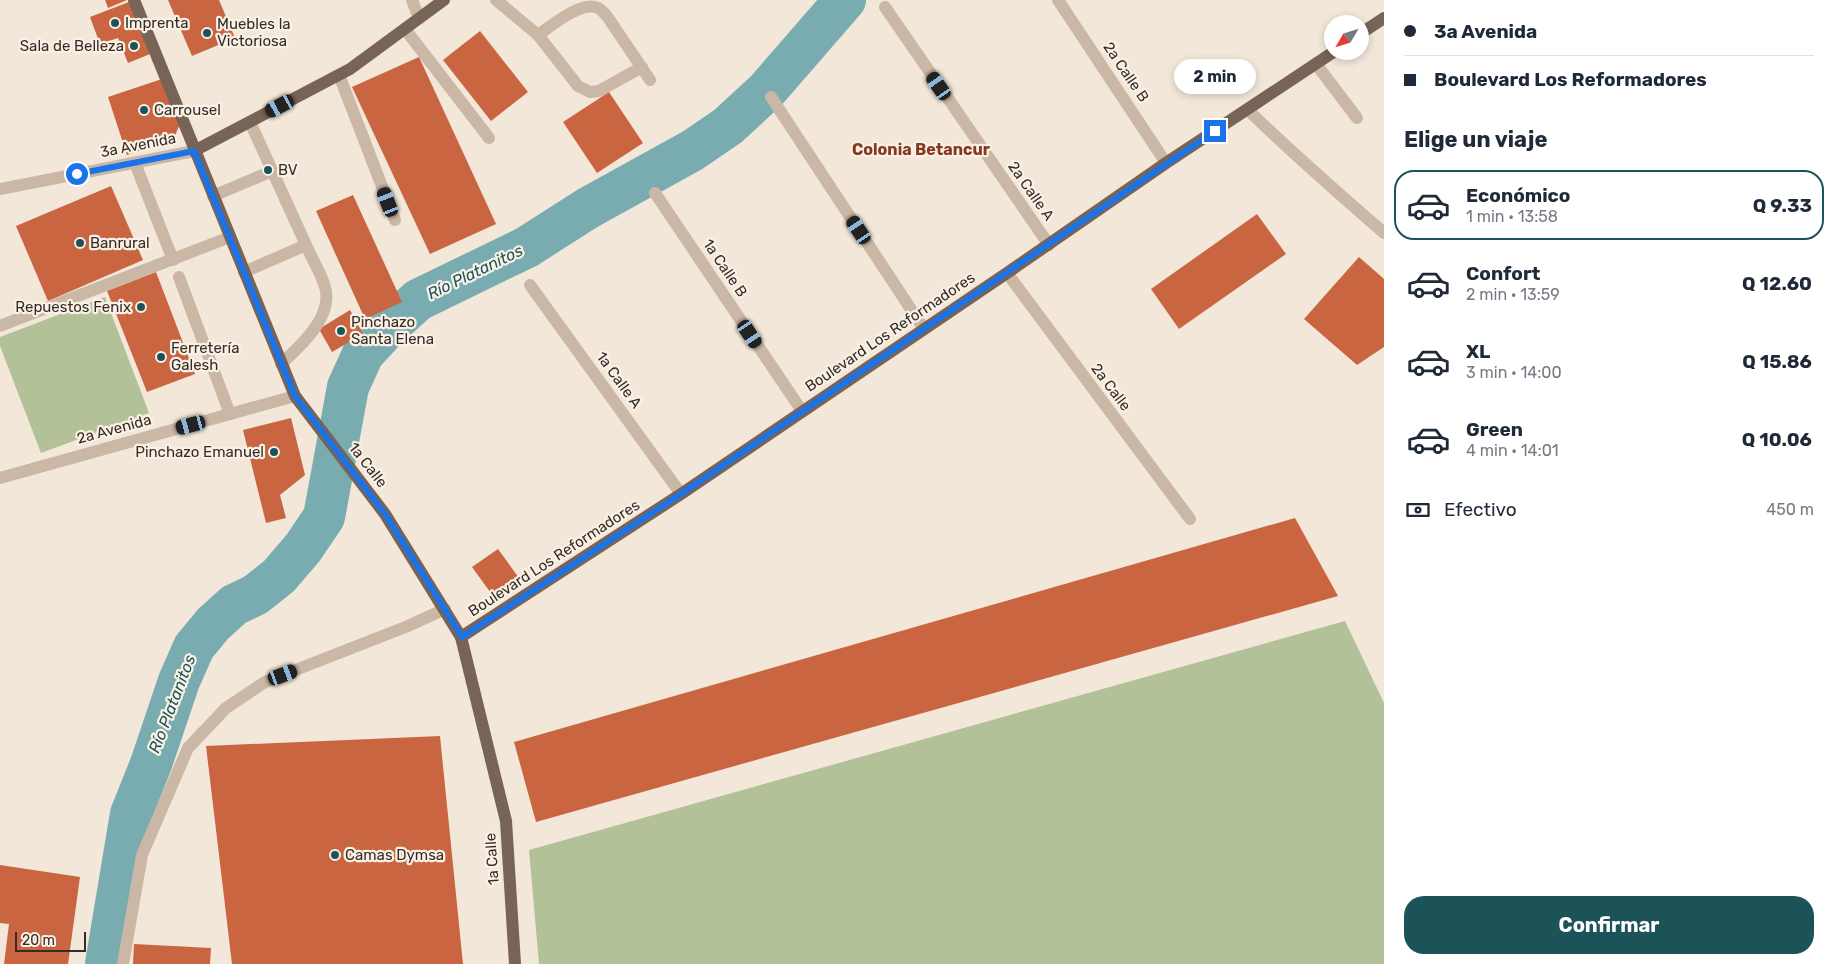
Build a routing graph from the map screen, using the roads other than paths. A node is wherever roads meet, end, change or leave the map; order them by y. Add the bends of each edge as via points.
1 (134, 0) edge
2 (412, 0) edge
3 (444, 0) edge
4 (496, 0) edge
5 (1058, 0) edge
6 (884, 7) dead end
7 (419, 18) junction
8 (1384, 18) edge
9 (1369, 28) edge
10 (405, 29) junction
11 (538, 35) junction
12 (1324, 59) edge
13 (1316, 64) junction
14 (642, 67) junction
15 (339, 75) junction
16 (650, 80) dead end
17 (771, 97) dead end
18 (1248, 110) junction
19 (1357, 118) dead end
20 (250, 122) junction
21 (489, 138) dead end
22 (194, 151) junction
23 (135, 163) junction
24 (1166, 163) junction
25 (272, 171) junction
26 (0, 189) edge
27 (655, 194) dead end
28 (213, 196) junction
29 (395, 220) dead end
30 (1384, 233) edge
31 (230, 237) junction
32 (306, 245) junction
33 (1049, 245) junction
34 (173, 260) junction
35 (244, 272) junction
36 (1007, 273) junction
37 (179, 277) dead end
38 (530, 285) dead end
39 (0, 326) edge
40 (924, 329) junction
41 (281, 364) junction
42 (295, 396) junction
43 (802, 411) junction
44 (230, 414) junction
45 (0, 478) edge
46 (681, 494) junction
47 (1190, 520) dead end
48 (445, 609) junction
49 (462, 637) junction
50 (123, 964) edge
51 (515, 964) edge

1 - 22 main road, 1a Calle
2 - 7 street
3 - 7 main road
4 - 11 street
5 - 24 street, 2a Calle B
6 - 33 street, 2a Calle A
7 - 10 main road
8 - 9 main road
10 - 15 main road
10 - 21 street
11 - 14 street via 578,86 590,92 599,91
11 - 14 street via 569,14 585,7 598,8
12 - 13 main road, Boulevard Los Reformadores
13 - 18 main road, Boulevard Los Reformadores
13 - 19 street
14 - 16 street
15 - 20 main road
15 - 29 street
17 - 40 street
18 - 24 main road, Boulevard Los Reformadores
18 - 30 street via 1350,206
20 - 22 main road
20 - 25 street
22 - 23 street, 3a Avenida
22 - 28 main road, 1a Calle
23 - 26 street, 3a Avenida
23 - 34 street
24 - 33 main road, Boulevard Los Reformadores
25 - 28 street
25 - 32 street
27 - 43 street, 1a Calle B
28 - 31 main road, 1a Calle
31 - 34 street
31 - 35 main road, 1a Calle
32 - 35 street
32 - 41 street via 326,289 322,318 312,334
33 - 36 main road, Boulevard Los Reformadores
34 - 39 street
35 - 41 main road, 1a Calle
36 - 40 main road, Boulevard Los Reformadores
36 - 47 street, 2a Calle
37 - 44 street
38 - 46 street, 1a Calle A
40 - 43 main road, Boulevard Los Reformadores
41 - 42 main road, 1a Calle
42 - 44 street, 2a Avenida
42 - 48 main road, 1a Calle via 385,514
43 - 46 main road, Boulevard Los Reformadores
44 - 45 street, 2a Avenida
46 - 49 main road, Boulevard Los Reformadores
48 - 49 main road, 1a Calle
48 - 50 street via 265,682 226,708 188,748 142,855
49 - 51 main road, 1a Calle via 506,821

